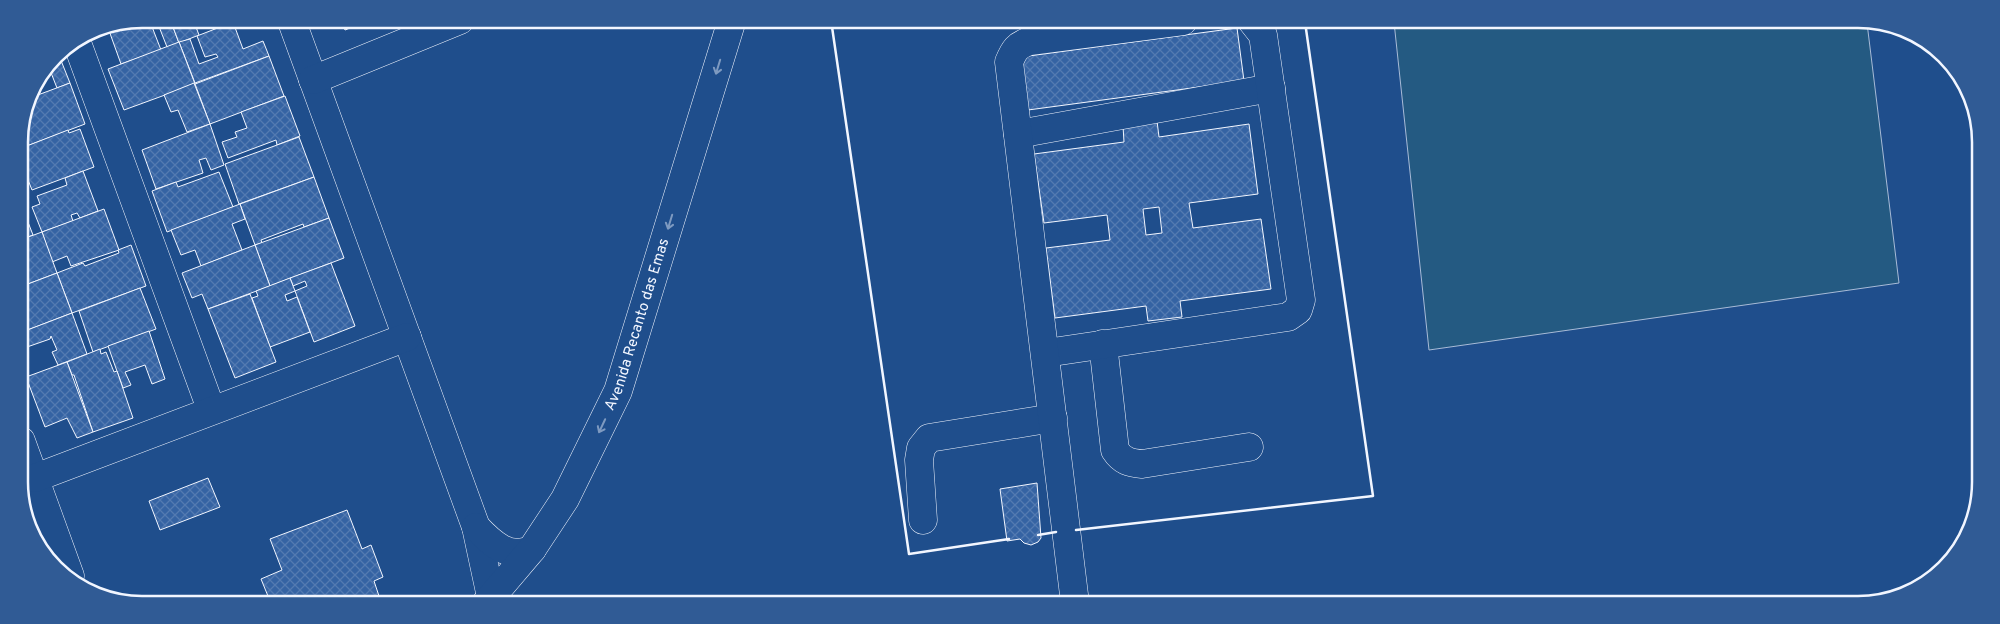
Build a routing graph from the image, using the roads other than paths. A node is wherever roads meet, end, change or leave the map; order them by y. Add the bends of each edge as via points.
1 (294, 28) edge
2 (440, 28) edge
3 (730, 28) edge
4 (1130, 28) edge
5 (1257, 28) edge
6 (78, 47) edge
7 (313, 80) junction
8 (1270, 88) junction
9 (1018, 134) junction
10 (407, 337) junction
11 (1103, 344) junction
12 (1046, 353) junction
13 (211, 409) junction
14 (1053, 418) junction
15 (1248, 448) dead end
16 (28, 460) edge
17 (35, 478) junction
18 (924, 520) dead end
19 (476, 527) junction
20 (532, 549) junction
21 (68, 569) edge
22 (490, 596) edge
23 (494, 596) edge
24 (1073, 596) edge

1 - 7 street
2 - 7 street
3 -> 20 street, Avenida Recanto das Emas via 618,391 565,499
4 - 9 street via 1030,41 1014,49 1009,62
5 - 8 street via 1263,35
6 - 13 street
7 - 10 street
8 - 9 street
8 - 11 street via 1301,300 1298,310 1288,317
9 - 12 street
10 - 13 street
10 - 19 street
11 - 12 street
11 - 15 street via 1115,450 1120,458 1142,464
12 - 14 street
13 - 17 street
14 - 18 street via 929,438 921,448 919,460
14 - 24 street
16 - 17 street
17 - 21 street
19 - 20 street via 501,549 514,553
19 - 22 street
20 - 23 street, Avenida Recanto das Emas

